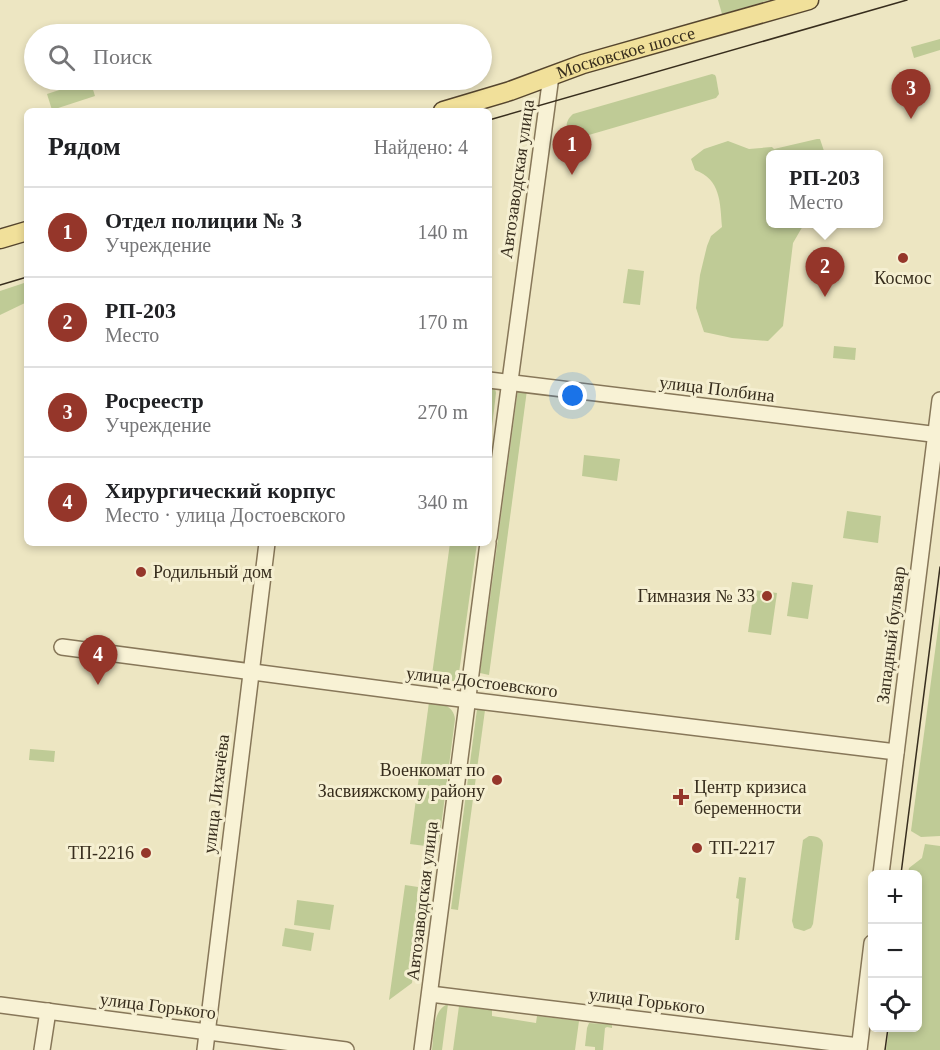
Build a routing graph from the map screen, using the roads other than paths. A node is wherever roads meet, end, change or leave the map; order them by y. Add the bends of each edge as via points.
1 (809, 0) edge
2 (551, 76) junction
3 (453, 108) edge
4 (24, 231) edge
5 (0, 239) edge
6 (492, 380) edge
7 (509, 382) junction
8 (940, 400) edge
9 (938, 435) edge
10 (492, 514) edge
11 (267, 546) edge
12 (488, 546) edge
13 (62, 647) dead end
14 (250, 671) junction
15 (467, 700) junction
16 (896, 752) junction
17 (881, 870) edge
18 (868, 978) edge
19 (430, 994) junction
20 (0, 1005) edge
21 (48, 1011) junction
22 (207, 1032) junction
23 (859, 1048) edge
24 (42, 1050) edge
25 (205, 1050) edge
26 (346, 1050) edge
27 (422, 1050) edge

1 - 2 main road, Московское шоссе
2 - 3 main road, Московское шоссе
2 - 7 street, Автозаводская улица
4 - 5 main road
6 - 7 street, улица Полбина
7 - 9 street, улица Полбина
7 - 10 street, Автозаводская улица
8 - 9 street, Западный бульвар
9 - 16 street, Западный бульвар
11 - 14 street, улица Лихачёва
12 - 15 street, Автозаводская улица
13 - 14 street, улица Достоевского
14 - 15 street, улица Достоевского
14 - 22 street, улица Лихачёва
15 - 16 street, улица Достоевского
15 - 19 street, Автозаводская улица
16 - 17 street, Западный бульвар
18 - 23 street
19 - 23 street, улица Горького
19 - 27 street, Автозаводская улица
20 - 21 street, улица Горького
21 - 22 street, улица Горького
21 - 24 street
22 - 25 street, улица Лихачёва
22 - 26 street, улица Горького

